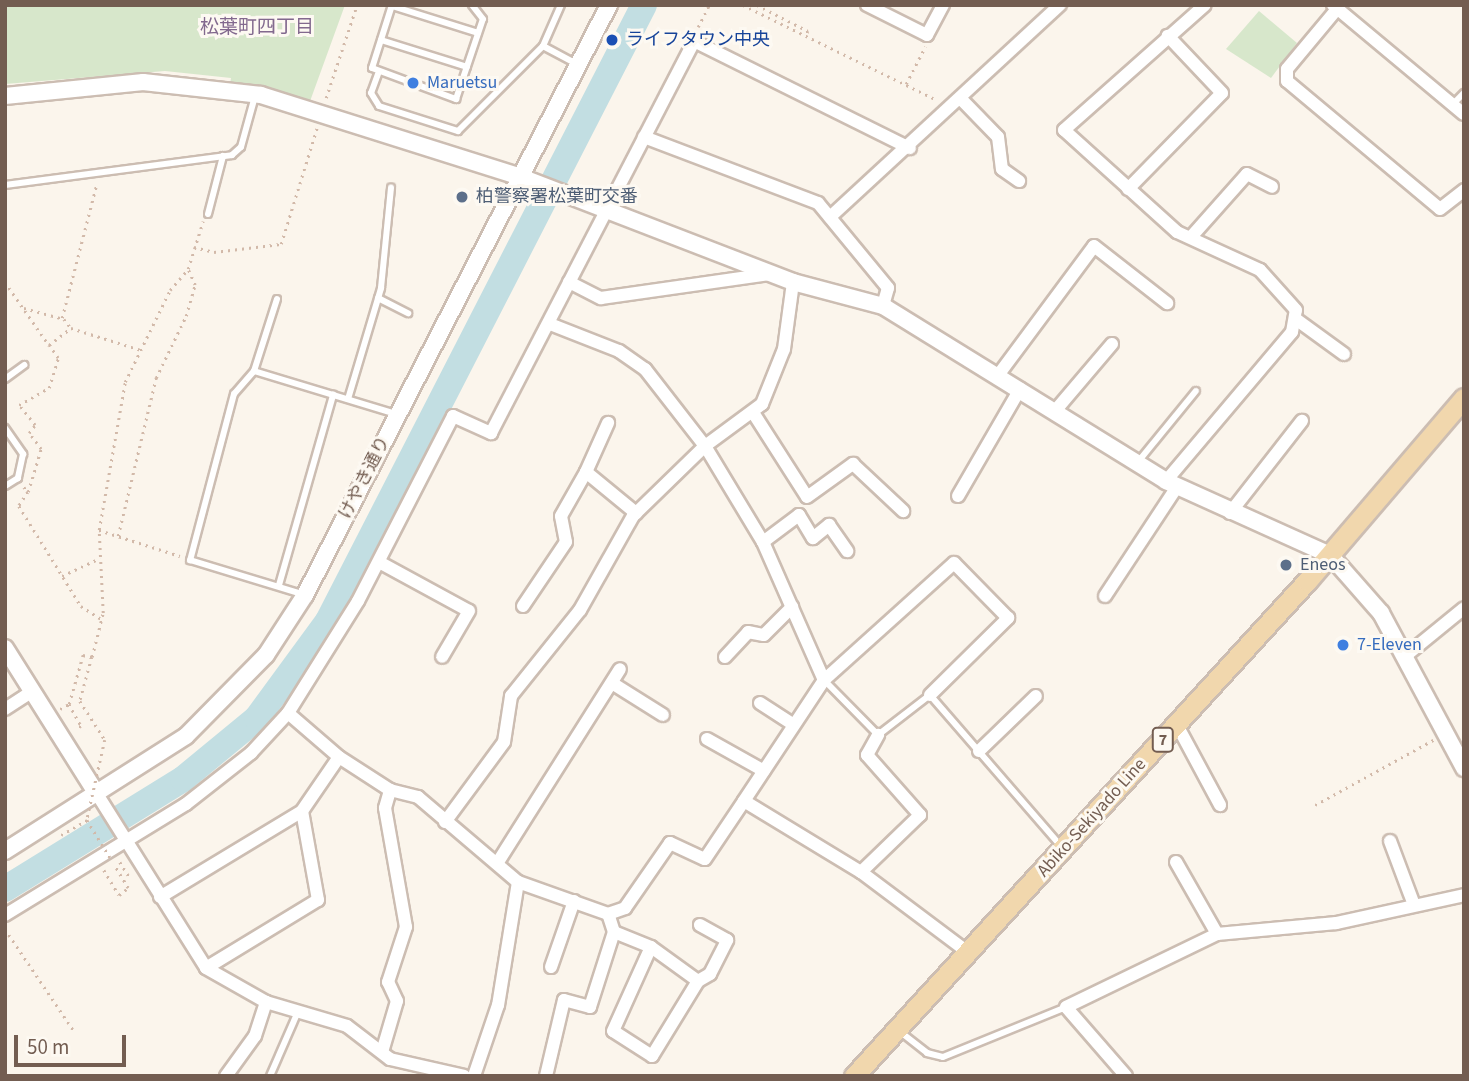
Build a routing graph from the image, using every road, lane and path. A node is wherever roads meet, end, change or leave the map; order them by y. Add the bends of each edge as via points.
1 (357, 5) edge
2 (392, 5) edge
3 (472, 5) edge
4 (561, 5) edge
5 (609, 5) edge
6 (709, 5) edge
7 (743, 5) edge
8 (757, 5) edge
9 (867, 5) edge
10 (943, 5) edge
11 (1060, 5) edge
12 (1205, 5) edge
13 (1335, 7) edge
14 (478, 33) junction
15 (927, 35) junction
16 (806, 36) junction
17 (1168, 36) junction
18 (381, 40) junction
19 (694, 41) junction
20 (543, 46) junction
21 (579, 65) junction
22 (467, 67) junction
23 (378, 74) junction
24 (906, 84) junction
25 (1464, 93) edge
26 (256, 94) junction
27 (5, 96) edge
28 (956, 103) junction
29 (1452, 105) junction
30 (321, 113) junction
31 (1464, 114) edge
32 (644, 137) junction
33 (910, 148) junction
34 (223, 156) junction
35 (521, 177) junction
36 (96, 180) dead end
37 (1019, 181) dead end
38 (5, 185) edge
39 (391, 187) dead end
40 (1272, 187) dead end
41 (1128, 189) junction
42 (1464, 191) edge
43 (606, 209) junction
44 (208, 215) joint
45 (830, 216) junction
46 (1191, 237) junction
47 (194, 247) junction
48 (188, 269) junction
49 (769, 274) junction
50 (5, 282) edge
51 (569, 282) junction
52 (793, 282) junction
53 (378, 298) junction
54 (277, 299) dead end
55 (1167, 303) dead end
56 (883, 306) junction
57 (23, 307) junction
58 (408, 313) dead end
59 (62, 318) junction
60 (1297, 320) junction
61 (550, 324) junction
62 (71, 328) junction
63 (1112, 344) dead end
64 (49, 345) junction
65 (141, 350) junction
66 (1344, 354) dead end
67 (24, 365) dead end
68 (254, 371) junction
69 (999, 374) junction
70 (5, 379) edge
71 (1020, 388) junction
72 (1196, 391) dead end
73 (332, 395) junction
74 (1464, 398) edge
75 (348, 399) junction
76 (1055, 411) junction
77 (398, 414) junction
78 (754, 414) junction
79 (1302, 421) dead end
80 (608, 423) dead end
81 (5, 428) edge
82 (705, 446) junction
83 (1136, 464) junction
84 (586, 472) junction
85 (18, 478) junction
86 (1171, 484) junction
87 (5, 486) edge
88 (28, 492) junction
89 (958, 496) dead end
90 (903, 510) dead end
91 (636, 513) junction
92 (1230, 513) junction
93 (99, 530) junction
94 (118, 536) junction
95 (763, 542) junction
96 (847, 551) dead end
97 (1330, 555) junction
98 (100, 558) junction
99 (190, 560) junction
100 (379, 562) junction
101 (62, 576) junction
102 (279, 585) junction
103 (304, 595) junction
104 (1105, 596) dead end
105 (523, 606) dead end
106 (792, 607) junction
107 (1464, 608) edge
108 (101, 619) junction
109 (5, 648) edge
110 (92, 657) junction
111 (442, 657) dead end
112 (724, 657) dead end
113 (1404, 657) junction
114 (620, 669) dead end
115 (824, 680) junction
116 (612, 683) junction
117 (33, 691) junction
118 (930, 695) junction
119 (1036, 696) dead end
120 (760, 703) dead end
121 (69, 704) junction
122 (5, 709) edge
123 (58, 710) dead end
124 (288, 713) junction
125 (663, 715) dead end
126 (794, 725) junction
127 (1177, 725) junction
128 (72, 732) dead end
129 (1445, 733) junction
130 (878, 735) junction
131 (708, 739) dead end
132 (979, 751) junction
133 (339, 757) junction
134 (1464, 768) edge
135 (764, 771) junction
136 (390, 790) junction
137 (101, 801) junction
138 (744, 801) junction
139 (1220, 805) dead end
140 (1315, 805) dead end
141 (302, 811) junction
142 (87, 820) junction
143 (445, 822) junction
144 (61, 835) dead end
145 (123, 835) junction
146 (1390, 841) dead end
147 (1064, 849) junction
148 (5, 851) edge
149 (498, 862) junction
150 (1176, 862) dead end
151 (861, 872) junction
152 (130, 878) dead end
153 (518, 882) junction
154 (1464, 895) edge
155 (160, 897) junction
156 (574, 901) junction
157 (1414, 905) junction
158 (608, 914) junction
159 (5, 915) edge
160 (700, 925) dead end
161 (5, 929) edge
162 (614, 932) junction
163 (1217, 934) junction
164 (651, 947) junction
165 (969, 953) junction
166 (551, 967) dead end
167 (206, 968) junction
168 (698, 981) junction
169 (266, 1002) junction
170 (1066, 1007) junction
171 (297, 1014) junction
172 (898, 1030) junction
173 (74, 1031) dead end
174 (382, 1052) junction
175 (861, 1073) edge
176 (226, 1076) edge
177 (270, 1076) edge
178 (464, 1076) edge
179 (474, 1076) edge
180 (546, 1076) edge
181 (1126, 1076) edge

1 - 30 path
2 - 14 lane
2 - 18 lane
3 - 14 lane via 482,19
4 - 20 lane
5 - 21 street, けやき通り
6 - 19 path
7 - 16 path
8 - 16 path via 808,31
9 - 15 street
10 - 15 street
11 - 28 street
12 - 17 street
13 - 29 street
13 - 42 street via 1287,69 1287,81 1440,209
14 - 22 lane
15 - 24 path
16 - 24 path
17 - 41 street via 1222,93
17 - 41 street via 1064,130
18 - 22 lane
18 - 23 lane via 372,68
19 - 32 street
19 - 33 street
20 - 21 lane
20 - 23 lane via 457,131 379,106 371,93
21 - 35 street, けやき通り
22 - 23 lane via 456,99
24 - 28 path
25 - 29 lane
26 - 27 street via 143,82
26 - 30 street
26 - 34 lane via 241,147
28 - 33 street
28 - 37 street via 998,137 1002,169
29 - 31 street
30 - 35 street
30 - 47 path via 281,244 214,252
32 - 43 street
32 - 45 street via 818,203
33 - 45 street
34 - 38 lane
34 - 44 lane
35 - 43 street
35 - 77 street, けやき通り
36 - 59 path
39 - 53 lane
40 - 46 street via 1247,174
41 - 46 street
43 - 49 street
43 - 51 street
44 - 47 path
45 - 56 street via 888,288
46 - 60 street via 1260,270 1292,298
47 - 48 path
48 - 65 path via 170,290
48 - 94 path via 192,295 156,378
49 - 51 street via 601,298
49 - 52 street
50 - 57 path
51 - 61 street
52 - 56 street
52 - 78 street via 776,373
53 - 58 lane
53 - 75 lane
54 - 68 lane
55 - 69 street via 1094,246
56 - 69 street
57 - 59 path
57 - 64 path
59 - 62 path
60 - 66 street
60 - 86 street
61 - 82 street via 619,351 645,369
61 - 100 street via 491,433 453,416
62 - 64 path
62 - 65 path
63 - 76 street
64 - 88 path via 58,358 49,388 19,405 35,425 29,433 41,449
65 - 93 path via 125,382
67 - 70 lane
68 - 73 lane
68 - 99 lane via 234,394
69 - 71 street
71 - 76 street
71 - 89 street
72 - 83 lane
73 - 75 lane
73 - 102 lane
74 - 97 main road, Abiko-Sekiyado Line / 7
75 - 77 lane
76 - 83 street
77 - 103 street, けやき通り
78 - 82 street
78 - 90 street via 807,497 852,464
79 - 92 street
80 - 84 street
81 - 85 lane via 23,454
82 - 91 street
82 - 95 street
83 - 86 street
84 - 91 street
84 - 105 street via 561,516 566,542
85 - 87 lane
85 - 88 path
86 - 92 street
86 - 104 street
88 - 101 path via 19,506
91 - 143 street via 580,610 511,696 504,742
92 - 97 street
93 - 94 path
93 - 98 path
94 - 99 path
95 - 96 street via 799,515 813,538 829,525
95 - 106 street
97 - 113 street via 1367,592
97 - 127 main road, Abiko-Sekiyado Line / 7
98 - 101 path
98 - 108 path
99 - 102 lane
100 - 111 street via 470,611
100 - 124 street
101 - 108 path via 81,606
102 - 103 lane
103 - 137 street, けやき通り via 266,655 211,715
106 - 112 street via 764,635 748,632
106 - 115 street
107 - 113 street
108 - 110 path
109 - 117 street
110 - 121 path via 83,655
110 - 142 path, bridge via 80,701 105,740
113 - 129 street
114 - 116 street
115 - 118 street via 954,563 1008,618
115 - 126 street
115 - 130 lane
116 - 125 street
116 - 149 street
117 - 122 street
117 - 137 street
118 - 130 lane
118 - 132 lane
119 - 132 street
120 - 126 street
121 - 123 path
121 - 128 path via 81,726
124 - 133 street
124 - 145 street via 219,780
126 - 135 street
127 - 139 street
127 - 147 main road, Abiko-Sekiyado Line / 7
129 - 134 street
129 - 140 path
130 - 151 street via 867,755 920,815
131 - 135 street
132 - 147 lane
133 - 136 street
133 - 141 street
135 - 138 street
136 - 143 street via 418,797
136 - 174 street via 385,808 406,927 388,982 397,1001
137 - 145 street
137 - 148 street, けやき通り
138 - 151 street
138 - 158 street via 705,859 670,843 625,908
141 - 155 street
141 - 167 street via 318,900
142 - 144 path
142 - 152 path, bridge via 111,859 116,855
143 - 149 street
145 - 155 street
145 - 159 street
146 - 157 street
147 - 165 main road, Abiko-Sekiyado Line / 7
149 - 153 street
150 - 163 street
151 - 165 street
153 - 156 street
153 - 179 street via 498,1005
154 - 157 street
155 - 167 street
156 - 158 street
156 - 166 street
157 - 163 street via 1336,923
158 - 162 street
160 - 168 street via 727,940 710,974
161 - 173 path
162 - 164 street
162 - 180 street via 590,1007 564,1000
163 - 170 street
164 - 168 street
164 - 168 street via 613,1031 652,1056
165 - 172 main road, Abiko-Sekiyado Line / 7
167 - 169 street
169 - 171 street
169 - 176 street via 255,1036
170 - 172 lane via 943,1057 927,1053
170 - 181 street
171 - 174 street via 347,1026
171 - 177 lane
172 - 175 main road, Abiko-Sekiyado Line / 7
174 - 178 street via 411,1067

